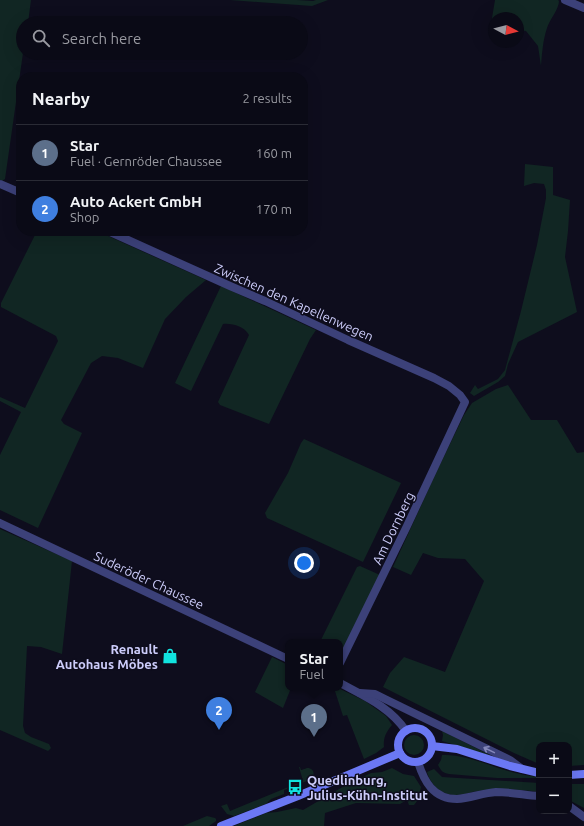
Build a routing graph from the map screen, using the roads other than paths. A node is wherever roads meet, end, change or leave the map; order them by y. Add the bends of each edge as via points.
1 (565, 0) edge
2 (584, 8) edge
3 (0, 184) edge
4 (16, 191) edge
5 (119, 236) edge
6 (465, 402) joint
7 (0, 523) edge
8 (343, 657) edge
9 (285, 658) edge
10 (343, 684) edge
11 (360, 693) junction
12 (406, 731) junction
13 (432, 746) junction
14 (400, 753) junction
15 (418, 762) junction
16 (522, 769) junction
17 (536, 772) edge
18 (584, 774) edge
19 (572, 775) edge
20 (536, 796) edge
21 (572, 808) edge
22 (584, 817) edge
23 (221, 826) edge

1 - 2 street
3 - 4 street
5 - 6 street, Zwischen den Kapellenwegen via 434,378 449,386
6 - 8 street, Am Dornberg
7 - 9 street, Suderöder Chaussee
10 - 11 street
11 - 12 street via 389,712
16 -> 11 street via 510,760 375,694
12 - 13 main road via 414,728 422,730 431,739
12 - 14 main road via 400,736
13 - 15 main road via 427,757
13 - 16 main road via 450,748
14 - 15 main road via 406,760
14 - 23 main road
15 - 20 street via 428,785 434,791 450,798 498,792
16 - 17 main road
18 - 19 main road
21 - 22 street

